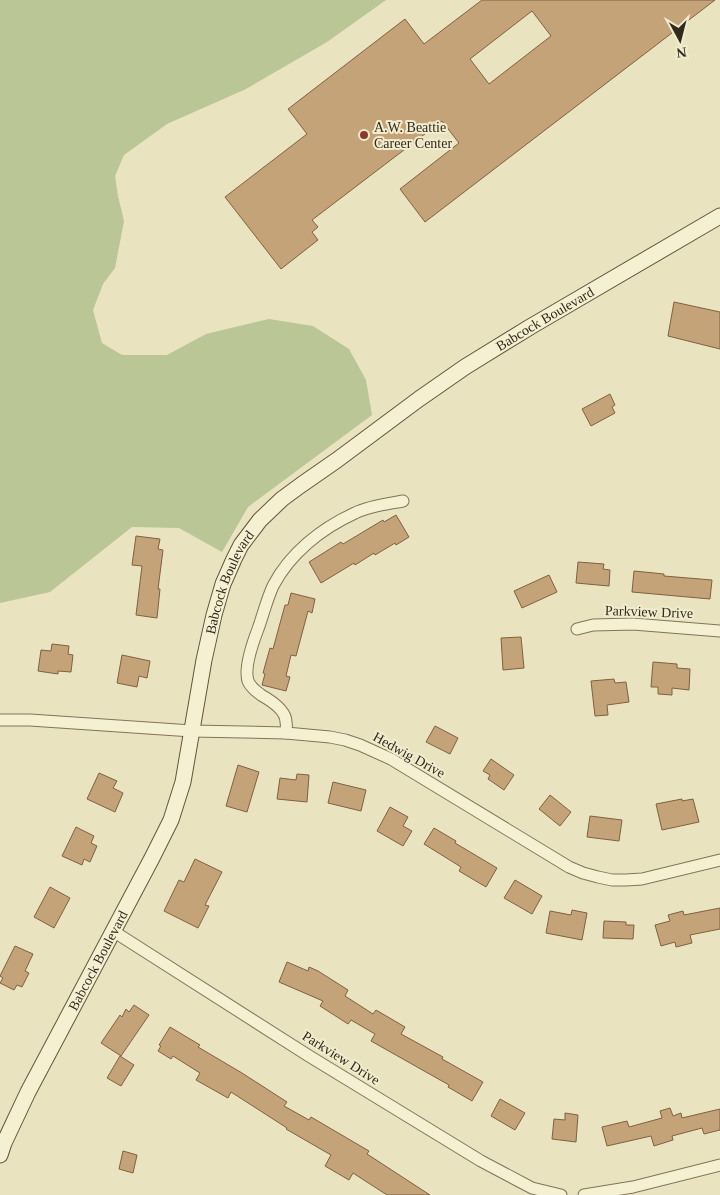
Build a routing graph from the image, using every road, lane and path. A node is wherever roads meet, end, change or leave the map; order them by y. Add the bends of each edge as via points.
1 (720, 216) edge
2 (403, 500) dead end
3 (577, 629) dead end
4 (720, 631) edge
5 (0, 720) edge
6 (192, 731) junction
7 (286, 734) junction
8 (720, 860) edge
9 (113, 931) junction
10 (0, 1155) edge
11 (720, 1165) edge
12 (561, 1195) edge
13 (584, 1195) edge

1 - 6 main road, Babcock Boulevard via 465,367 300,485 260,520 241,545 223,584 204,660
2 - 7 street via 356,512 332,525 298,551 273,586 246,674 255,691 283,713
3 - 4 street, Parkview Drive via 593,625 633,624
5 - 6 street, Hedwig Drive
6 - 7 street, Hedwig Drive
6 - 9 main road, Babcock Boulevard via 183,782 171,820
7 - 8 street, Hedwig Drive via 345,740 374,751 582,873 626,880
9 - 10 main road, Babcock Boulevard via 28,1092
9 - 12 street, Parkview Drive via 481,1161 532,1188
11 - 13 street via 633,1187

